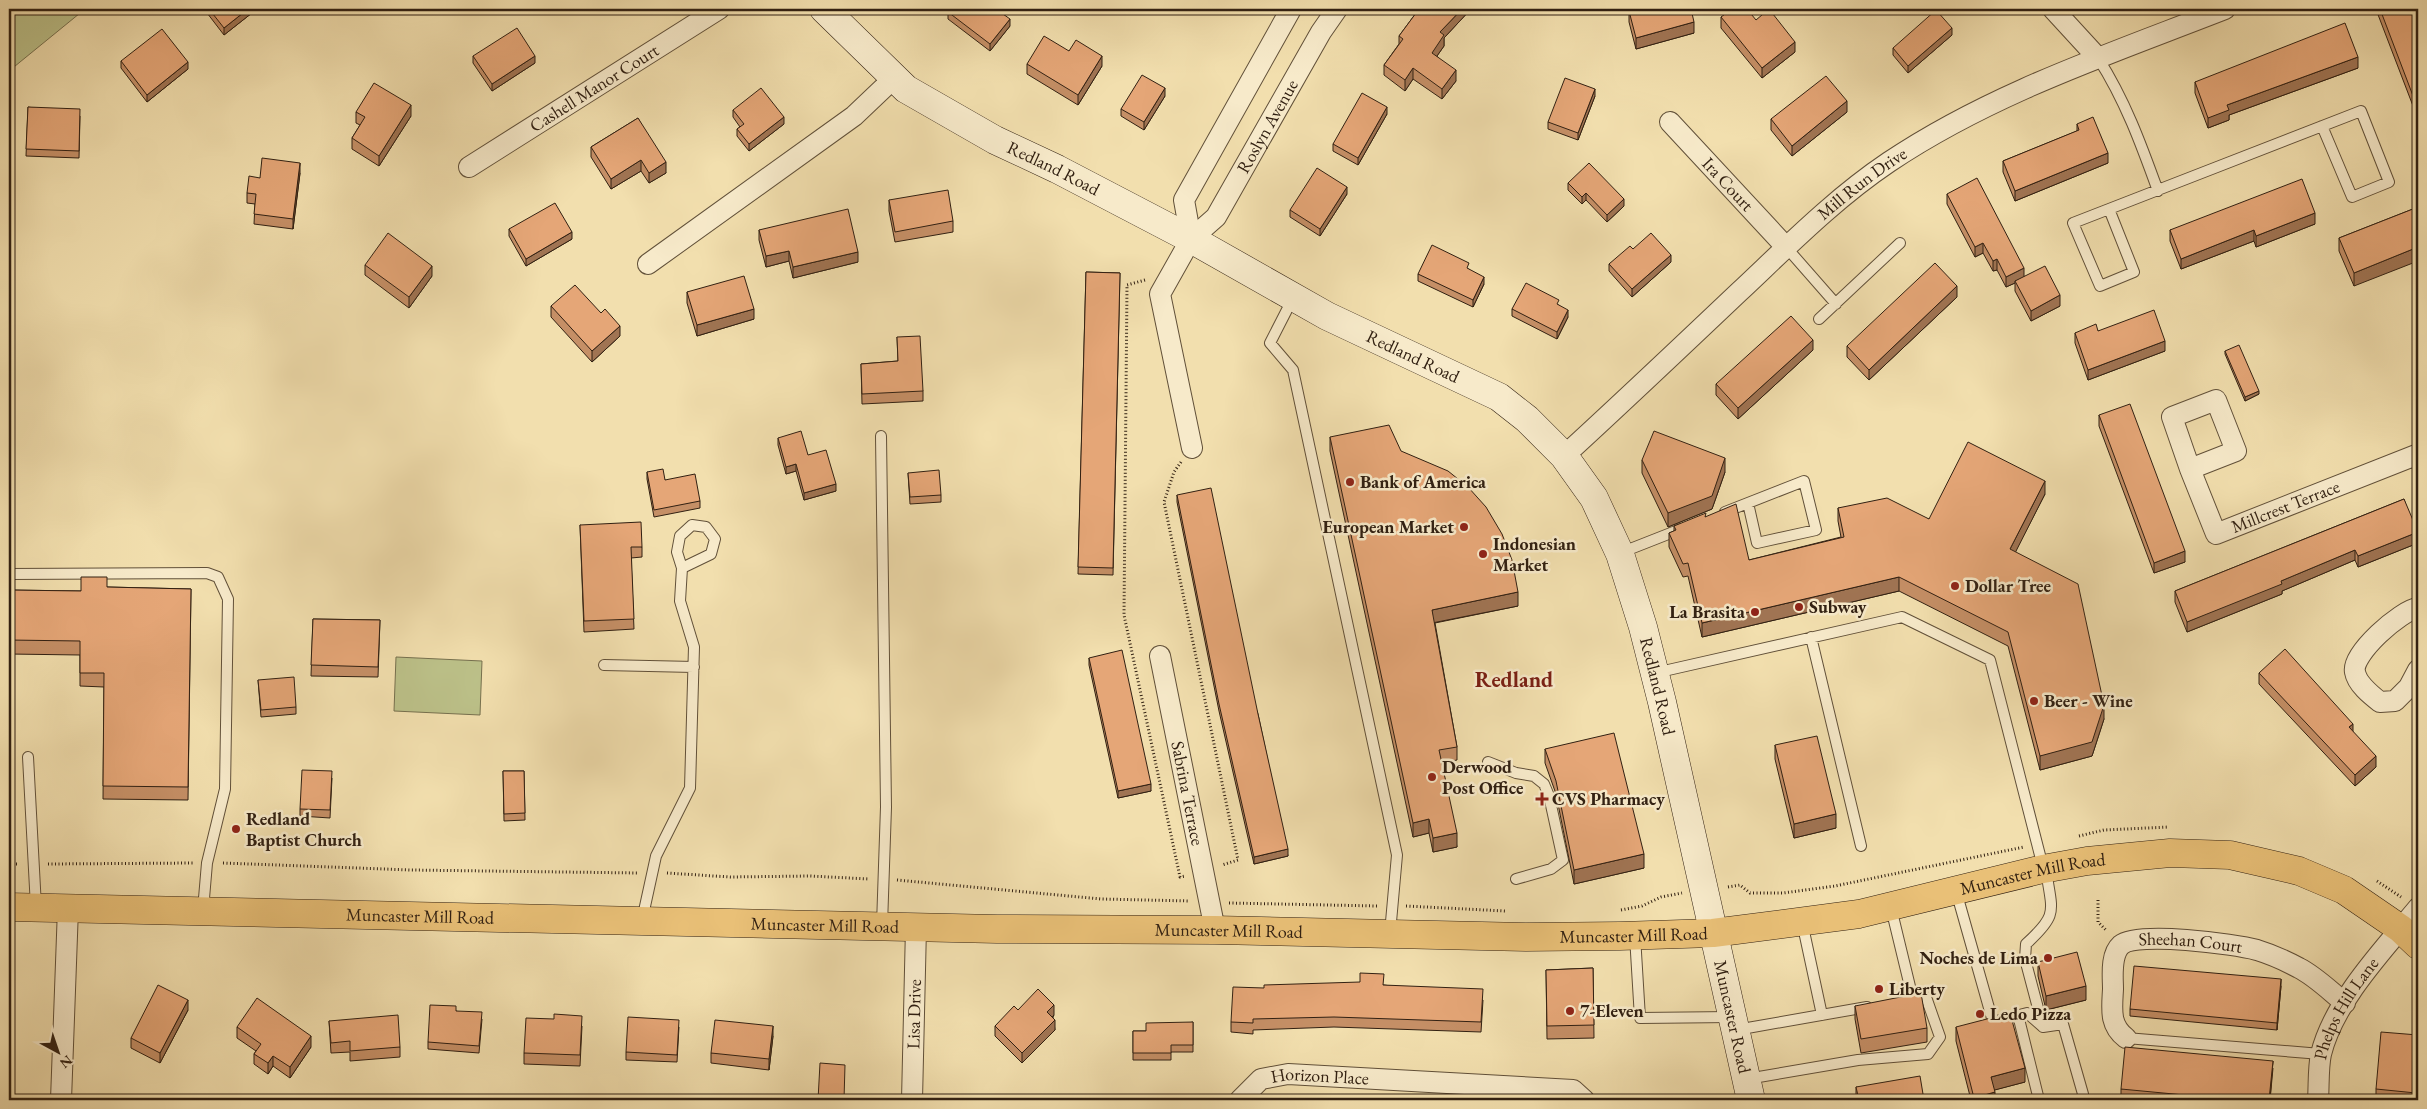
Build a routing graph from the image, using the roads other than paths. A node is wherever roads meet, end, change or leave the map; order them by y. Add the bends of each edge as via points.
1 (719, 9) edge
2 (824, 9) edge
3 (1291, 9) edge
4 (1337, 9) edge
5 (2053, 9) edge
6 (2225, 9) edge
7 (2098, 58) junction
8 (894, 78) junction
9 (1670, 122) dead end
10 (2322, 126) junction
11 (469, 167) dead end
12 (2158, 191) junction
13 (2109, 209) junction
14 (1190, 239) junction
15 (1900, 243) dead end
16 (1786, 247) junction
17 (648, 264) dead end
18 (1294, 297) junction
19 (1836, 304) junction
20 (1819, 319) dead end
21 (881, 436) dead end
22 (1192, 448) road end
23 (1564, 456) junction
24 (2418, 460) edge
25 (2190, 469) dead end
26 (1748, 503) junction
27 (1710, 518) edge
28 (1692, 525) edge
29 (1620, 554) junction
30 (682, 568) junction
31 (9, 574) edge
32 (2418, 608) edge
33 (1811, 638) junction
34 (1160, 656) dead end
35 (604, 665) dead end
36 (694, 667) junction
37 (2418, 670) edge
38 (1654, 673) junction
39 (28, 757) dead end
40 (1488, 762) dead end
41 (1861, 846) dead end
42 (2045, 869) junction
43 (1516, 879) dead end
44 (1956, 890) junction
45 (1890, 906) junction
46 (9, 907) edge
47 (36, 908) junction
48 (68, 908) junction
49 (2418, 908) edge
50 (203, 911) junction
51 (642, 921) junction
52 (1802, 921) junction
53 (882, 926) junction
54 (916, 927) junction
55 (1214, 930) junction
56 (1713, 933) junction
57 (1390, 934) junction
58 (1635, 935) junction
59 (2410, 937) edge
60 (1913, 999) junction
61 (1895, 1002) edge
62 (2345, 1003) junction
63 (1877, 1006) edge
64 (1822, 1015) junction
65 (2018, 1015) junction
66 (1734, 1024) junction
67 (2043, 1027) junction
68 (2126, 1038) joint
69 (2321, 1054) junction
70 (1748, 1090) edge
71 (2084, 1094) dead end
72 (60, 1100) edge
73 (912, 1100) edge
74 (1240, 1100) edge
75 (1584, 1100) edge
76 (2039, 1100) edge
77 (2318, 1100) edge

1 - 11 street, Cashell Manor Court
2 - 8 main road, Redland Road
3 - 14 street, Roslyn Avenue via 1184,200
4 - 14 street, Roslyn Avenue via 1216,217
5 - 7 street
6 - 7 street, Mill Run Drive
7 - 12 lane via 2117,87 2131,118
7 - 16 street, Mill Run Drive via 2023,88 1926,139 1852,189
8 - 14 main road, Redland Road via 906,89 995,140
8 - 17 street via 854,116
9 - 16 street, Ira Court
10 - 10 lane via 2352,197 2389,182 2361,112
10 - 12 lane
12 - 13 lane
13 - 13 lane via 2073,223 2100,286 2134,272
14 - 18 main road, Redland Road
14 - 22 street, Roslyn Avenue via 1160,294
15 - 19 lane
16 - 19 lane
16 - 23 street, Mill Run Drive
18 - 23 main road, Redland Road via 1327,316 1498,397 1527,419
18 - 57 lane via 1270,343 1293,370 1398,855
19 - 20 lane
21 - 53 lane via 886,807
23 - 29 main road, Redland Road via 1594,498
24 - 25 street, Millcrest Terrace via 2416,455 2216,534
26 - 26 lane via 1804,481 1816,530 1757,543
26 - 27 lane
28 - 29 lane
29 - 38 main road, Redland Road
30 - 30 lane via 677,552 680,536 692,525 706,527 715,539 711,554
30 - 36 lane via 680,601 694,647
31 - 50 lane via 207,573 218,577 228,600 225,789 207,863
32 - 37 street via 2392,621 2358,657 2354,670 2357,678 2380,702 2395,701 2409,687
33 - 38 lane
33 - 41 lane
33 - 42 lane via 1902,617 1990,660
34 - 55 street, Sabrina Terrace
35 - 36 lane
36 - 51 lane via 690,788 656,856
38 - 56 main road, Redland Road
39 - 47 lane
40 - 43 lane via 1534,776 1544,784 1550,796 1563,860 1551,869
42 - 44 main road, Muncaster Mill Road
42 - 59 main road, Muncaster Mill Road via 2087,861 2170,853 2230,855 2299,871 2344,890
42 - 67 lane via 2052,914 2044,928 2026,944 2025,959
44 - 45 main road, Muncaster Mill Road
44 - 65 lane via 1994,1022
45 - 52 main road, Muncaster Mill Road via 1859,914
45 - 60 lane
46 - 47 main road, Muncaster Mill Road
47 - 48 main road, Muncaster Mill Road
48 - 50 main road, Muncaster Mill Road
48 - 72 street
49 - 59 street, Phelps Hill Lane
50 - 51 main road, Muncaster Mill Road
51 - 53 main road, Muncaster Mill Road
52 - 56 main road, Muncaster Mill Road
52 - 64 lane
53 - 54 main road, Muncaster Mill Road
54 - 55 main road, Muncaster Mill Road
54 - 73 street, Lisa Drive
55 - 57 main road, Muncaster Mill Road
56 - 58 main road, Muncaster Mill Road
56 - 66 main road, Muncaster Road
57 - 58 main road, Muncaster Mill Road
58 - 66 lane via 1640,1018
59 - 62 street, Phelps Hill Lane via 2354,987
60 - 61 lane
60 - 70 lane via 1926,997 1940,1037 1928,1054 1858,1060
62 - 68 street, Sheehan Court via 2300,968 2257,950 2203,942 2149,939 2128,942 2115,954 2113,968 2112,1022
62 - 69 street, Phelps Hill Lane
63 - 64 lane
64 - 66 lane
65 - 67 lane via 2026,1013
65 - 76 lane
66 - 70 main road, Muncaster Road
67 - 71 lane via 2063,1024
68 - 69 lane
69 - 77 street, Phelps Hill Lane
74 - 75 street, Horizon Place via 1261,1079 1288,1074 1573,1090

